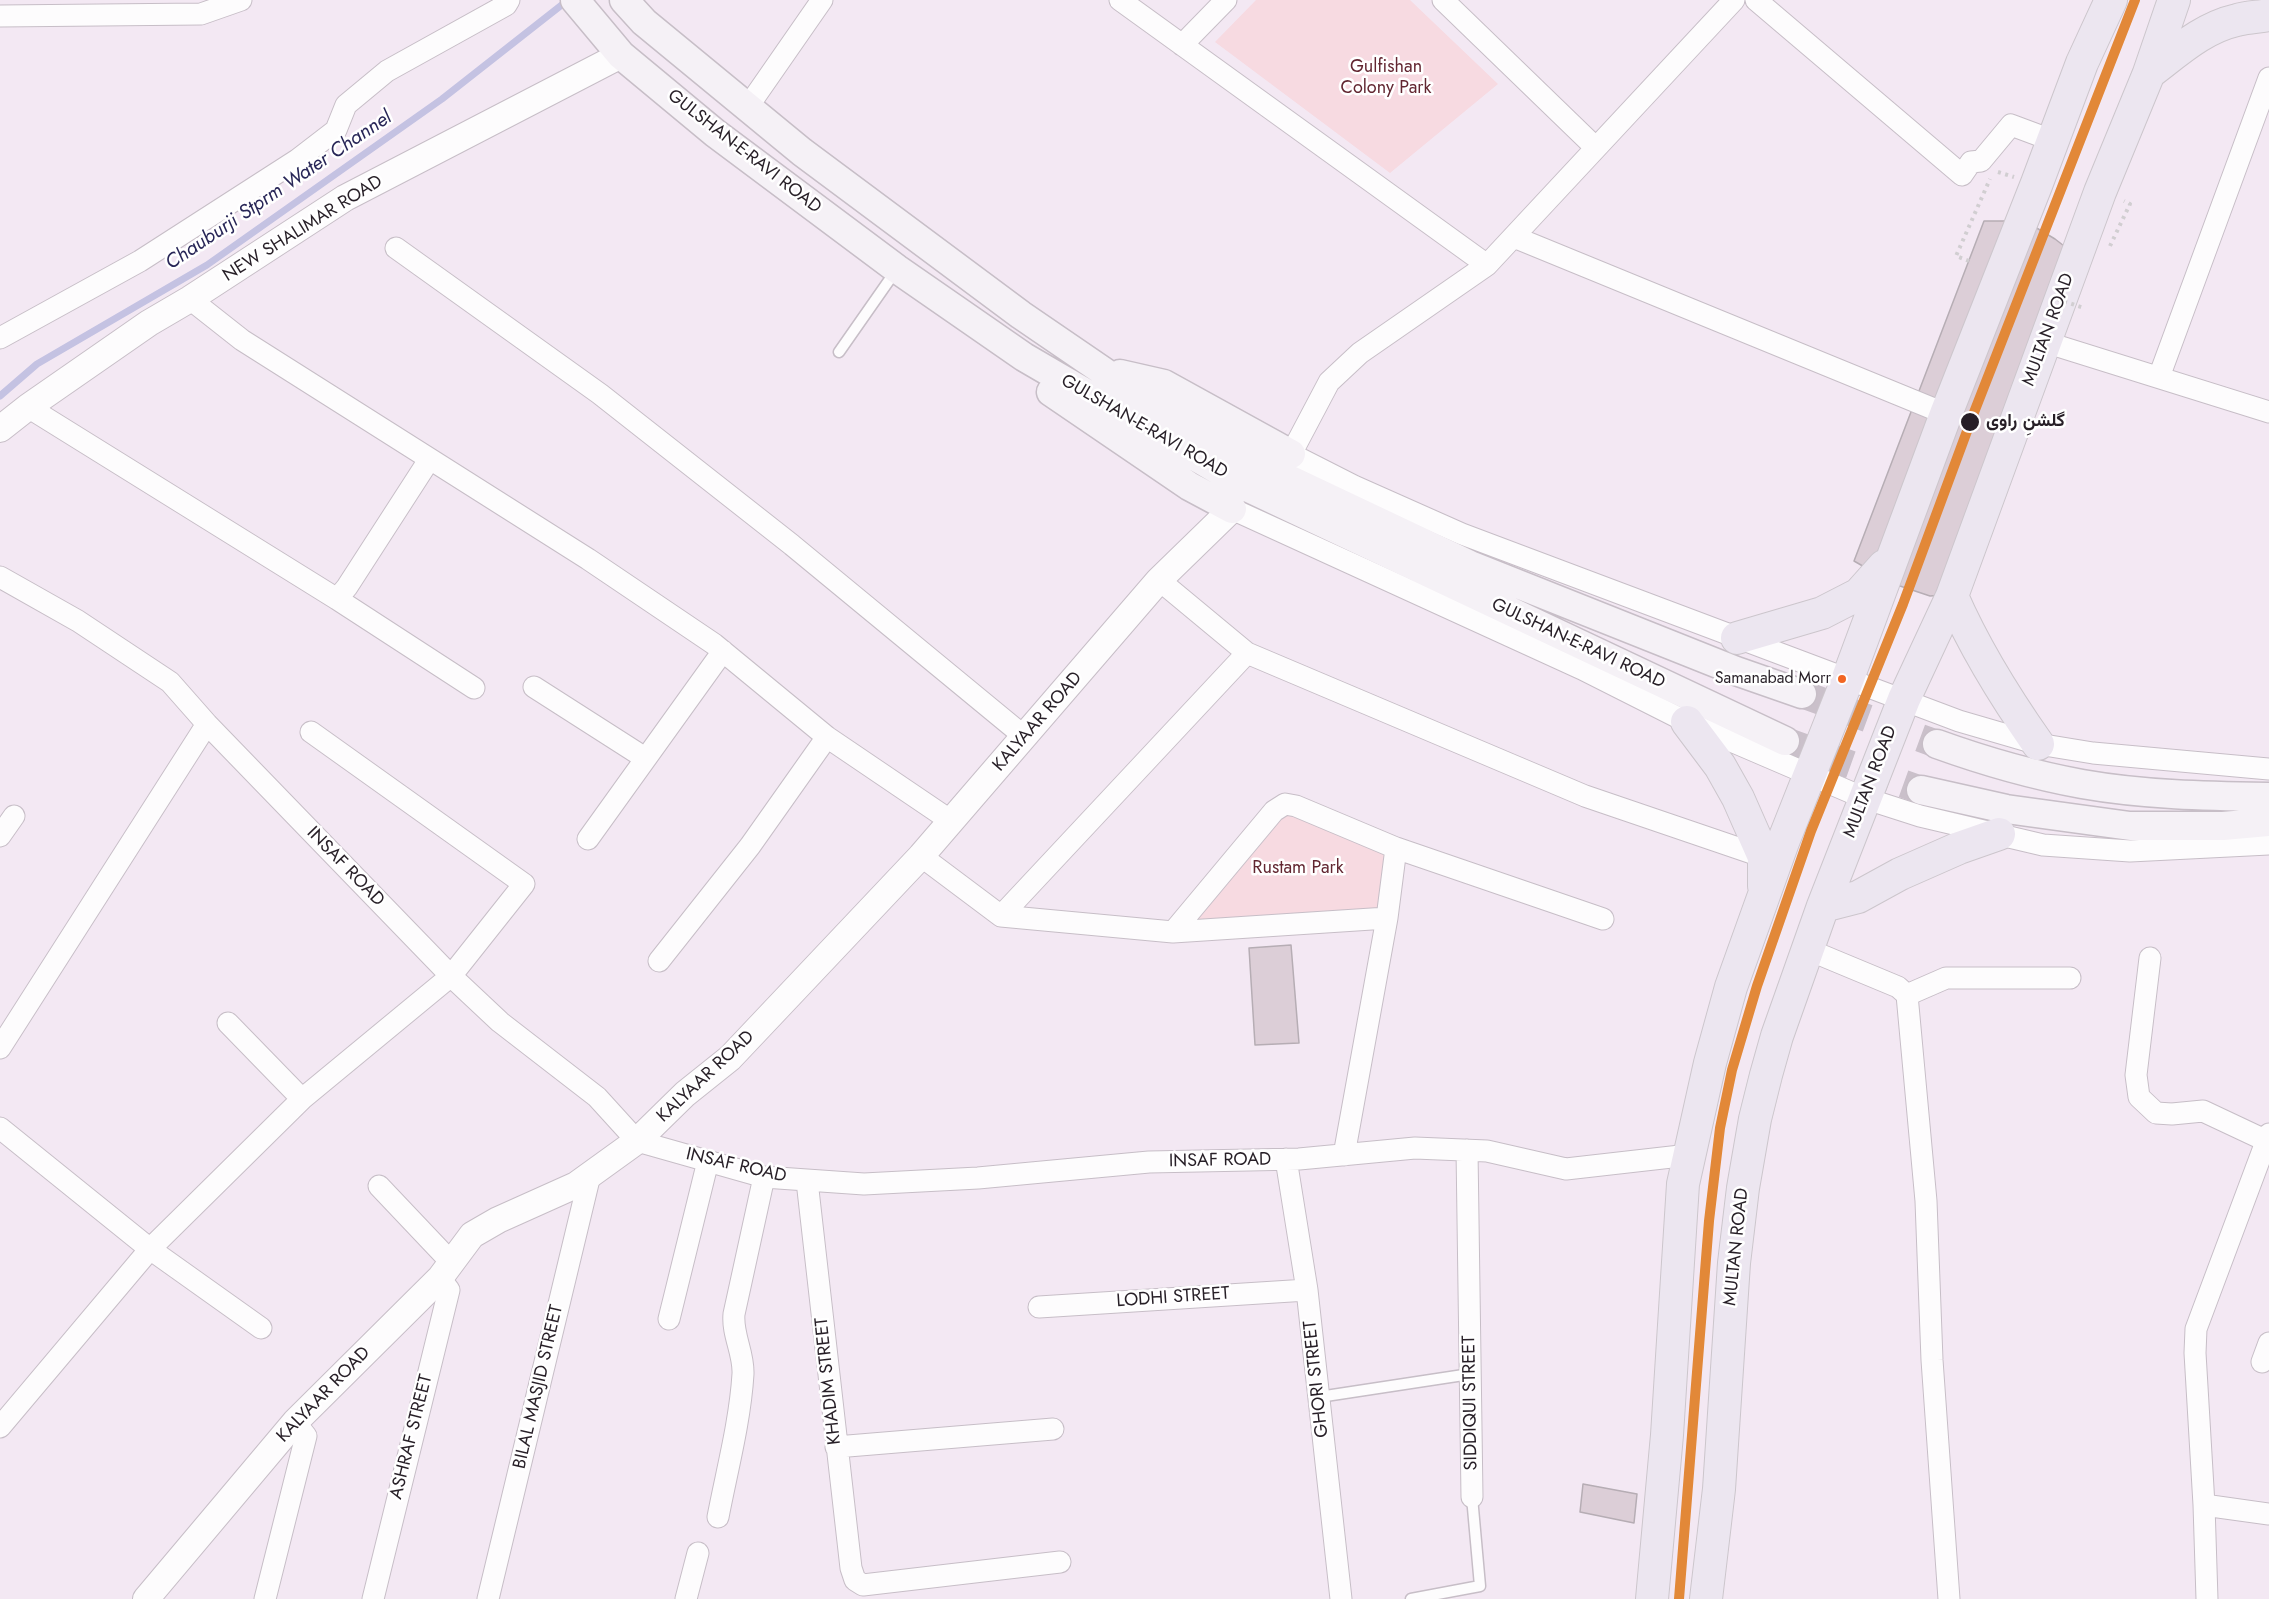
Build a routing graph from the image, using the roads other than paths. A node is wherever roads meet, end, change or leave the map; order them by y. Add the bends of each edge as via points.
1 (241, 0) edge
2 (510, 0) edge
3 (575, 0) edge
4 (624, 0) edge
5 (822, 0) edge
6 (1120, 0) edge
7 (1226, 0) edge
8 (1443, 0) edge
9 (1734, 0) edge
10 (1756, 0) edge
11 (2111, 0) edge
12 (2174, 0) edge
13 (2269, 15) edge
14 (0, 16) edge
15 (1182, 45) junction
16 (615, 48) junction
17 (2149, 73) junction
18 (2269, 78) edge
19 (747, 108) junction
20 (785, 138) junction
21 (2054, 141) junction
22 (1596, 148) junction
23 (761, 166) junction
24 (1514, 237) junction
25 (396, 248) dead end
26 (1487, 265) junction
27 (897, 269) junction
28 (190, 299) junction
29 (0, 338) edge
30 (2044, 342) junction
31 (839, 352) dead end
32 (1024, 357) junction
33 (1101, 370) junction
34 (2159, 377) junction
35 (28, 407) junction
36 (2267, 407) edge
37 (1946, 414) junction
38 (0, 429) edge
39 (1291, 454) junction
40 (429, 460) junction
41 (1232, 509) junction
42 (1893, 556) junction
43 (0, 577) edge
44 (1159, 580) junction
45 (1952, 596) junction
46 (337, 599) junction
47 (1737, 638) junction
48 (723, 651) junction
49 (1247, 653) junction
50 (1848, 678) junction
51 (534, 687) dead end
52 (474, 688) dead end
53 (1802, 694) tunnel mouth
54 (1904, 699) junction
55 (1687, 722) junction
56 (207, 724) junction
57 (311, 732) dead end
58 (827, 737) junction
59 (1025, 737) junction
60 (1785, 741) tunnel mouth
61 (1937, 744) tunnel mouth
62 (2038, 744) junction
63 (645, 758) junction
64 (2269, 769) edge
65 (1810, 776) junction
66 (1921, 790) tunnel mouth
67 (2269, 797) edge
68 (1864, 798) junction
69 (14, 816) dead end
70 (951, 821) junction
71 (2269, 822) edge
72 (2000, 834) junction
73 (0, 836) edge
74 (588, 839) dead end
75 (2269, 844) edge
76 (1396, 848) junction
77 (921, 856) junction
78 (1764, 857) junction
79 (1764, 893) junction
80 (1823, 906) junction
81 (1001, 916) junction
82 (1387, 918) junction
83 (1603, 919) dead end
84 (1173, 932) junction
85 (1809, 950) junction
86 (2150, 958) dead end
87 (660, 961) dead end
88 (451, 976) junction
89 (2070, 978) dead end
90 (1907, 995) junction
91 (228, 1023) dead end
92 (0, 1048) edge
93 (302, 1099) junction
94 (0, 1128) edge
95 (2268, 1139) edge
96 (637, 1141) junction
97 (1467, 1150) junction
98 (1344, 1155) junction
99 (1689, 1155) junction
100 (1286, 1159) junction
101 (708, 1161) junction
102 (590, 1175) junction
103 (765, 1177) junction
104 (807, 1181) junction
105 (379, 1186) dead end
106 (150, 1249) junction
107 (445, 1270) junction
108 (1307, 1290) junction
109 (1039, 1307) dead end
110 (669, 1319) dead end
111 (261, 1328) dead end
112 (1470, 1374) junction
113 (1319, 1396) junction
114 (295, 1422) junction
115 (0, 1427) edge
116 (1053, 1429) dead end
117 (836, 1447) junction
118 (1472, 1497) joint
119 (2204, 1505) junction
120 (2269, 1514) edge
121 (718, 1517) dead end
122 (698, 1553) dead end
123 (1060, 1562) dead end
124 (146, 1599) edge
125 (265, 1599) edge
126 (373, 1599) edge
127 (488, 1599) edge
128 (686, 1599) edge
129 (1341, 1599) edge
130 (1411, 1599) edge
131 (1652, 1599) edge
132 (1706, 1599) edge
133 (1949, 1599) edge
134 (2207, 1599) edge

1 - 14 street via 201,14
2 - 29 street via 387,71 346,105 336,130 297,160 140,261
3 - 16 main road, GULSHAN-E-RAVI ROAD
4 - 19 main road, GULSHAN-E-RAVI ROAD via 644,22
5 - 19 street
6 - 15 street
7 - 15 street
8 - 22 street
9 - 22 street
10 - 21 street via 1962,174 1971,162 1981,161 2011,125
11 - 21 main road via 2082,63
12 - 17 main road, MULTAN ROAD
13 - 17 main road via 2238,19 2210,29
15 - 26 street
16 - 23 main road, GULSHAN-E-RAVI ROAD via 715,133
16 - 28 street, NEW SHALIMAR ROAD via 345,198
17 - 30 main road, MULTAN ROAD
18 - 34 street
19 - 20 main road, GULSHAN-E-RAVI ROAD
20 - 23 main road
20 - 33 main road, GULSHAN-E-RAVI ROAD via 1021,315
21 - 37 main road
22 - 24 street
23 - 27 main road, GULSHAN-E-RAVI ROAD
24 - 26 street
24 - 37 street
25 - 59 street via 600,394 792,545
26 - 39 street via 1360,353 1329,382
27 - 31 lane
27 - 32 main road, GULSHAN-E-RAVI ROAD
28 - 35 street, NEW SHALIMAR ROAD
28 - 40 street via 242,340
30 - 34 street
30 - 45 main road, MULTAN ROAD
32 - 41 main road via 1052,393 1189,486
32 - 60 main road, GULSHAN-E-RAVI ROAD via 1249,488
33 - 39 main road via 1164,384
33 - 53 main road, GULSHAN-E-RAVI ROAD via 1263,467 1470,565
34 - 36 street
35 - 38 street, NEW SHALIMAR ROAD
35 - 46 street
37 - 42 main road
39 - 47 street via 1462,534
40 - 46 street
40 - 48 street via 588,559
41 - 44 street, KALYAAR ROAD
41 - 55 street via 1582,669
42 - 47 main road via 1859,594 1822,613
42 - 50 main road
43 - 56 street, INSAF ROAD via 78,621 170,682
44 - 49 street
44 - 59 street, KALYAAR ROAD
45 - 54 main road, MULTAN ROAD
45 - 62 main road via 1999,687
46 - 52 street
47 - 50 street
48 - 58 street
48 - 63 street
49 - 78 street via 1585,796
49 - 81 street
50 - 54 street
50 - 65 main road
51 - 63 street
54 - 62 street via 1959,721
54 - 68 main road, MULTAN ROAD
55 - 65 street
55 - 78 main road via 1720,766
56 - 88 street, INSAF ROAD
56 - 92 street
57 - 88 street via 524,884
58 - 70 street
58 - 87 street via 750,846
59 - 70 street, KALYAAR ROAD
61 - 67 main road via 2022,771 2082,784 2197,796
62 - 64 street via 2093,753
63 - 74 street
65 - 68 street
65 - 79 main road
66 - 71 main road via 2006,809 2130,826
68 - 72 street via 1920,816
68 - 80 main road, MULTAN ROAD
69 - 73 street
70 - 77 street, KALYAAR ROAD
72 - 75 street via 2043,845 2130,851
72 - 80 main road via 1900,874 1858,897
76 - 82 street
76 - 83 street
76 - 84 street via 1285,804 1274,811
77 - 81 street
77 - 96 street, KALYAAR ROAD via 730,1058 685,1094
78 - 79 main road
79 - 99 main road via 1731,987
80 - 85 main road, MULTAN ROAD
81 - 84 street
82 - 84 street
82 - 98 street
85 - 90 street via 1898,987
85 - 132 main road, MULTAN ROAD via 1766,1075 1743,1188 1734,1263 1719,1489
86 - 95 street via 2136,1075 2139,1097 2156,1113 2204,1112
88 - 93 street
88 - 96 street, INSAF ROAD via 500,1022 597,1097
89 - 90 street via 1946,978
90 - 133 street via 1926,1201 1932,1360
91 - 93 street
93 - 106 street
94 - 106 street
95 - 119 street via 2196,1329
96 - 101 street, INSAF ROAD
96 - 102 street, KALYAAR ROAD
97 - 98 street, INSAF ROAD via 1415,1148
97 - 99 street, INSAF ROAD via 1566,1169
97 - 112 street, SIDDIQUI STREET
98 - 100 street, INSAF ROAD
99 - 131 main road via 1683,1184
100 - 104 street, INSAF ROAD via 1149,1162 864,1184
100 - 108 street, GHORI STREET
101 - 103 street, INSAF ROAD
101 - 110 street
102 - 107 street, KALYAAR ROAD via 472,1235
102 - 127 street, BILAL MASJID STREET
103 - 104 street, INSAF ROAD
103 - 121 street via 734,1314 733,1328 740,1345 743,1372
104 - 117 street, KHADIM STREET
105 - 107 street
106 - 111 street
106 - 115 street
107 - 114 street, KALYAAR ROAD
107 - 126 street, ASHRAF STREET via 449,1290
108 - 109 street, LODHI STREET
108 - 113 street, GHORI STREET
112 - 113 lane
112 - 118 street, SIDDIQUI STREET
113 - 129 street, GHORI STREET
114 - 124 street, KALYAAR ROAD
114 - 125 street via 306,1436
116 - 117 street
117 - 123 street, KHADIM STREET via 851,1568 855,1580 863,1585
118 - 130 lane, SIDDIQUI STREET via 1480,1586
119 - 120 street
119 - 134 street
122 - 128 street

